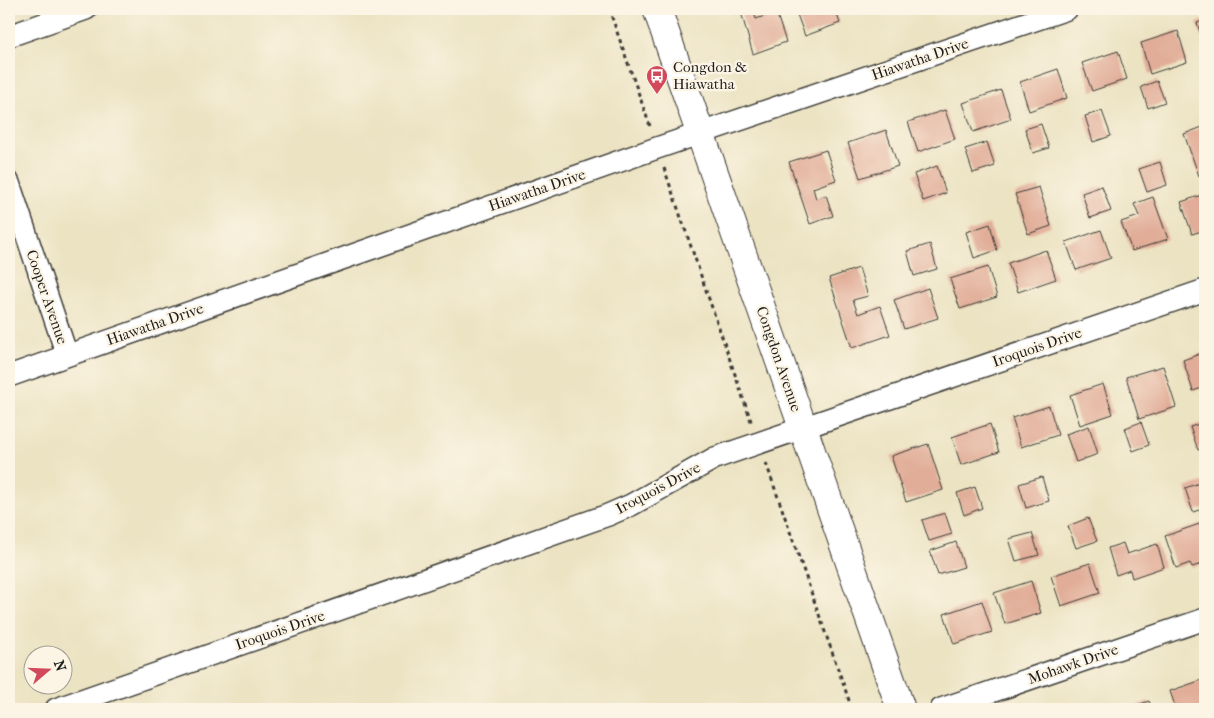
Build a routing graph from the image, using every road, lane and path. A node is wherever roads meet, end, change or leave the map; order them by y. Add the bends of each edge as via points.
1 (86, 9) edge
2 (609, 9) edge
3 (657, 9) edge
4 (1067, 9) edge
5 (9, 36) edge
6 (649, 123) dead end
7 (701, 134) junction
8 (664, 169) dead end
9 (9, 183) edge
10 (1205, 290) edge
11 (67, 355) junction
12 (9, 376) edge
13 (752, 424) dead end
14 (802, 427) junction
15 (764, 458) dead end
16 (1205, 619) edge
17 (56, 709) edge
18 (852, 709) edge
19 (901, 709) edge
20 (941, 709) edge

1 - 5 street
2 - 6 path
3 - 7 street, Congdon Avenue
4 - 7 street, Hiawatha Drive
7 - 11 street, Hiawatha Drive
7 - 14 street, Congdon Avenue
8 - 13 path
9 - 11 street, Cooper Avenue
10 - 14 street, Iroquois Drive
11 - 12 street, Hiawatha Drive
14 - 17 street, Iroquois Drive via 715,458 608,515
14 - 19 street, Congdon Avenue
15 - 18 path
16 - 20 street, Mohawk Drive

